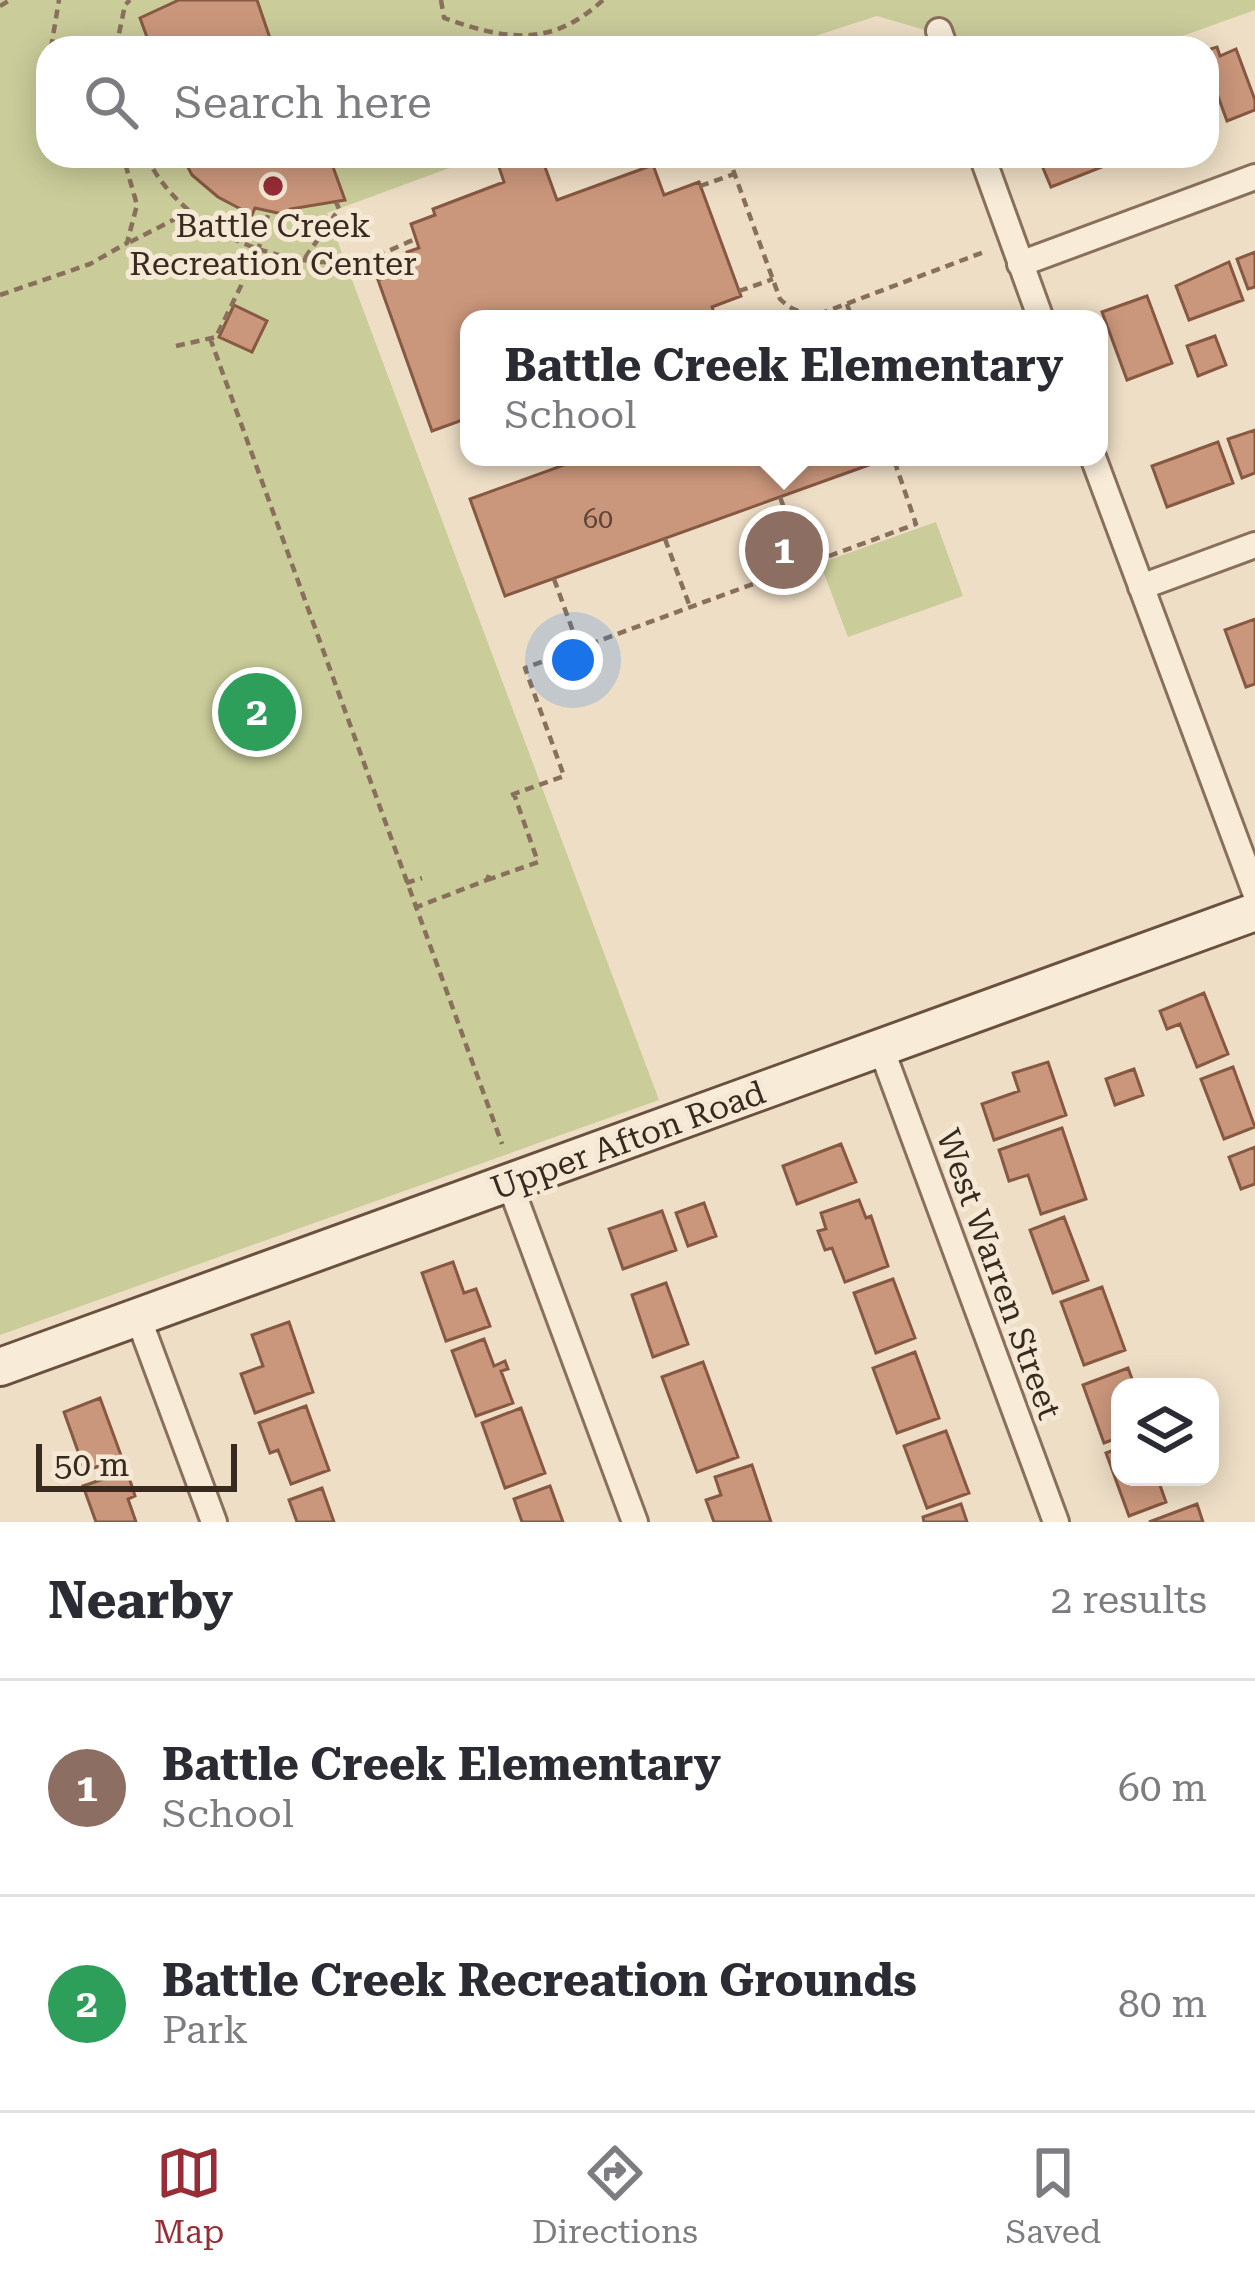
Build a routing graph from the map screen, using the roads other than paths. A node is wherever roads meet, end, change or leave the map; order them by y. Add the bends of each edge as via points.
1 (986, 168) edge
2 (1255, 177) edge
3 (1020, 264) junction
4 (1038, 310) edge
5 (1096, 466) edge
6 (1255, 545) edge
7 (1141, 587) junction
8 (1255, 892) edge
9 (1255, 912) edge
10 (881, 1048) junction
11 (509, 1182) junction
12 (138, 1317) junction
13 (0, 1367) edge
14 (214, 1522) edge
15 (635, 1522) edge
16 (1055, 1522) edge

1 - 3 street
2 - 3 street
3 - 4 street
5 - 7 street
6 - 7 street
7 - 8 street
9 - 10 street, Upper Afton Road
10 - 11 street, Upper Afton Road
10 - 16 street, West Warren Street
11 - 12 street, Upper Afton Road
11 - 15 street
12 - 13 street, Upper Afton Road
12 - 14 street

